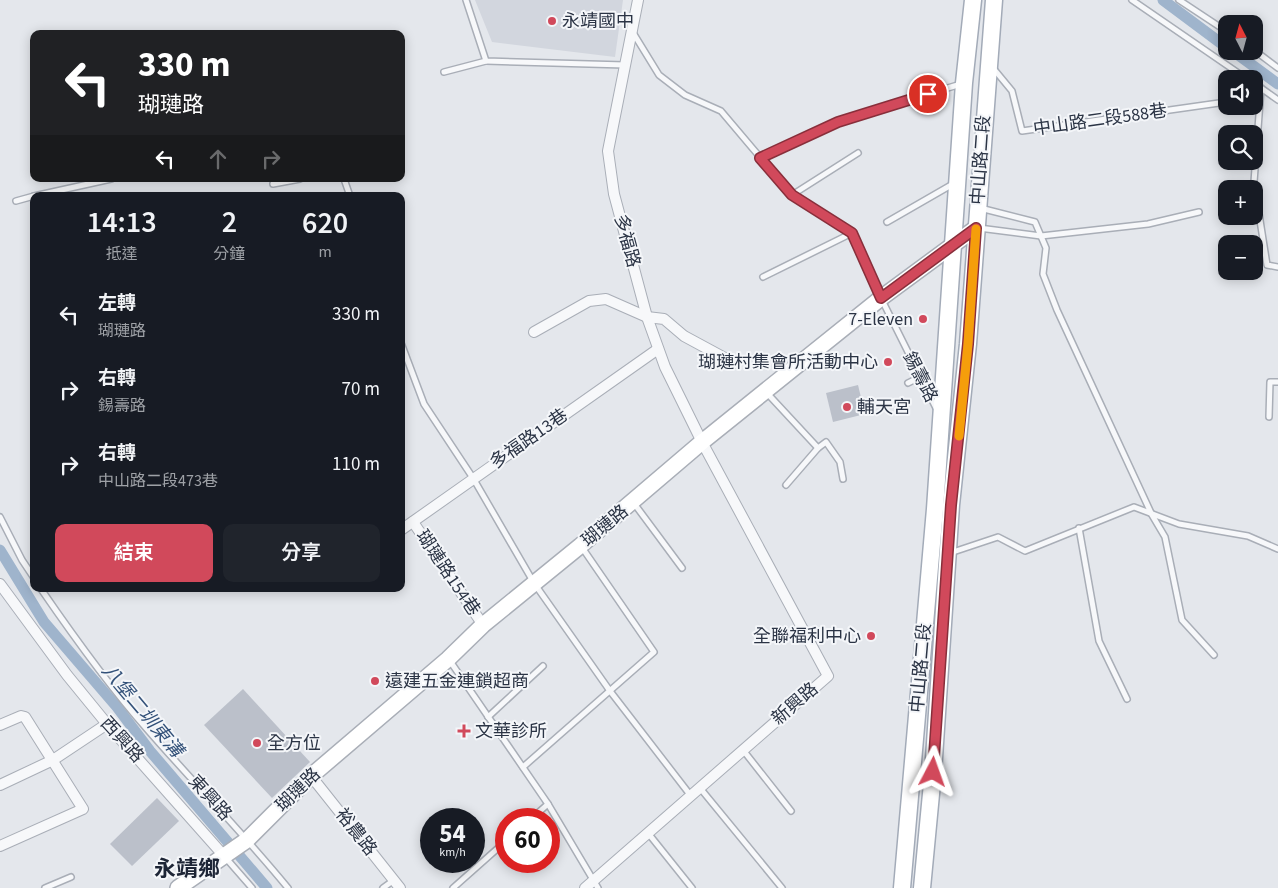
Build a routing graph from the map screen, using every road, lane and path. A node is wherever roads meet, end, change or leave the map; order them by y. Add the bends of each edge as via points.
1 (466, 0) edge
2 (638, 0) edge
3 (973, 0) edge
4 (994, 0) edge
5 (1132, 0) edge
6 (1179, 0) edge
7 (1218, 26) edge
8 (632, 30) junction
9 (1263, 57) edge
10 (486, 61) junction
11 (988, 62) junction
12 (626, 65) junction
13 (1278, 68) edge
14 (1234, 70) edge
15 (444, 72) dead end
16 (964, 83) junction
17 (1263, 89) edge
18 (1278, 100) edge
19 (1218, 103) edge
20 (1259, 115) edge
21 (858, 153) dead end
22 (760, 158) junction
23 (958, 181) junction
24 (97, 182) edge
25 (284, 182) edge
26 (273, 184) dead end
27 (52, 192) edge
28 (792, 195) junction
29 (30, 197) edge
30 (16, 200) dead end
31 (977, 207) junction
32 (1199, 212) dead end
33 (887, 222) dead end
34 (976, 228) junction
35 (852, 233) junction
36 (1041, 236) junction
37 (953, 244) junction
38 (1278, 267) edge
39 (763, 277) dead end
40 (881, 298) junction
41 (647, 317) junction
42 (534, 332) dead end
43 (658, 350) junction
44 (405, 354) edge
45 (734, 363) dead end
46 (920, 377) junction
47 (1278, 382) edge
48 (908, 383) dead end
49 (765, 391) junction
50 (941, 417) junction
51 (1269, 417) dead end
52 (702, 442) junction
53 (818, 448) junction
54 (473, 478) junction
55 (844, 479) dead end
56 (786, 486) dead end
57 (633, 502) junction
58 (1152, 515) junction
59 (0, 517) edge
60 (413, 522) junction
61 (405, 527) edge
62 (1079, 528) junction
63 (580, 546) junction
64 (1278, 549) edge
65 (931, 551) junction
66 (948, 554) junction
67 (682, 568) dead end
68 (30, 572) edge
69 (0, 584) edge
70 (534, 584) junction
71 (43, 592) edge
72 (483, 625) junction
73 (1214, 655) dead end
74 (448, 658) junction
75 (543, 666) dead end
76 (610, 691) junction
77 (1127, 699) dead end
78 (488, 717) junction
79 (107, 724) junction
80 (0, 725) edge
81 (743, 750) junction
82 (53, 760) junction
83 (523, 766) junction
84 (311, 776) junction
85 (0, 785) edge
86 (700, 788) junction
87 (691, 796) junction
88 (548, 804) junction
89 (543, 808) edge
90 (791, 811) dead end
91 (648, 833) junction
92 (248, 839) junction
93 (0, 846) edge
94 (495, 851) edge
95 (226, 856) junction
96 (71, 877) dead end
97 (397, 884) edge
98 (592, 886) edge
99 (45, 888) edge
100 (178, 888) edge
101 (252, 888) edge
102 (288, 888) edge
103 (383, 888) edge
104 (453, 888) edge
105 (692, 888) edge
106 (782, 888) edge
107 (902, 888) edge
108 (922, 888) edge

1 - 10 lane
2 - 8 street
3 - 16 main road, 中山路二段
4 - 11 main road, 中山路二段
5 - 14 lane
6 - 7 lane
8 - 12 street, 多福路
8 - 22 lane via 659,75 684,95 721,111
9 - 13 lane
10 - 12 lane
10 - 15 lane
11 - 19 lane, 中山路二段588巷 via 1012,91 1022,131
11 - 31 main road, 中山路二段
12 - 41 street, 多福路 via 608,151 614,194
16 - 22 lane via 838,122
16 - 23 main road, 中山路二段
17 - 18 lane
20 - 38 lane via 1254,182 1267,265
21 - 28 lane
22 - 28 lane
23 - 33 lane
23 - 37 main road, 中山路二段
24 - 27 lane
25 - 26 lane
28 - 35 lane
29 - 30 lane
31 - 34 main road, 中山路二段
31 - 36 lane via 1035,222
32 - 36 lane via 1148,224
34 - 36 lane
34 - 37 street, 瑚璉路
34 - 66 main road, 中山路二段
35 - 39 lane
35 - 40 lane, 錫壽路
36 - 58 lane via 1046,248 1043,274 1057,310
37 - 40 street, 瑚璉路
37 - 50 main road, 中山路二段
40 - 46 lane, 錫壽路
40 - 49 street, 瑚璉路
41 - 42 street via 606,299 589,301
41 - 43 street, 多福路
41 - 45 street via 664,319 684,336
43 - 52 street, 多福路
43 - 54 street, 多福路13巷
44 - 54 lane via 424,404
46 - 48 lane
46 - 50 lane, 錫壽路
47 - 51 lane via 1270,382
49 - 52 street, 瑚璉路
49 - 53 lane
50 - 65 main road, 中山路二段
52 - 57 street, 瑚璉路
52 - 81 street, 新興路 via 828,676
53 - 55 lane via 826,442 840,462
53 - 56 lane
54 - 60 street, 多福路13巷
54 - 70 lane
57 - 63 street, 瑚璉路
57 - 67 lane
58 - 62 lane via 1134,508
58 - 64 lane via 1179,524 1248,536
58 - 73 lane via 1165,537 1182,620
59 - 68 lane
60 - 61 street, 多福路13巷
60 - 72 street, 瑚璉路154巷
62 - 66 lane via 1024,551 998,537
62 - 77 lane via 1099,641
63 - 70 street, 瑚璉路
63 - 76 lane via 654,652
65 - 66 lane
65 - 107 main road, 中山路二段
66 - 108 main road, 中山路二段
69 - 79 street, 西興路
70 - 72 street, 瑚璉路
70 - 76 lane
71 - 92 lane, 東興路 via 146,728
72 - 74 street, 瑚璉路
74 - 78 lane
74 - 84 street, 瑚璉路
75 - 78 lane
76 - 83 lane
76 - 87 lane
78 - 83 lane
79 - 82 street
79 - 95 street, 西興路
80 - 82 street via 26,717
81 - 86 street, 新興路
81 - 90 lane
82 - 85 street
82 - 93 street via 83,808
83 - 88 lane
84 - 92 street, 瑚璉路
84 - 97 street, 裕農路
86 - 87 street, 新興路
86 - 106 lane
87 - 91 street, 新興路
88 - 89 lane
88 - 98 lane
91 - 98 street, 新興路
91 - 105 lane
92 - 95 street, 瑚璉路
92 - 102 lane, 東興路
94 - 104 lane
95 - 100 street
95 - 101 lane, 西興路
96 - 99 lane
97 - 103 lane

